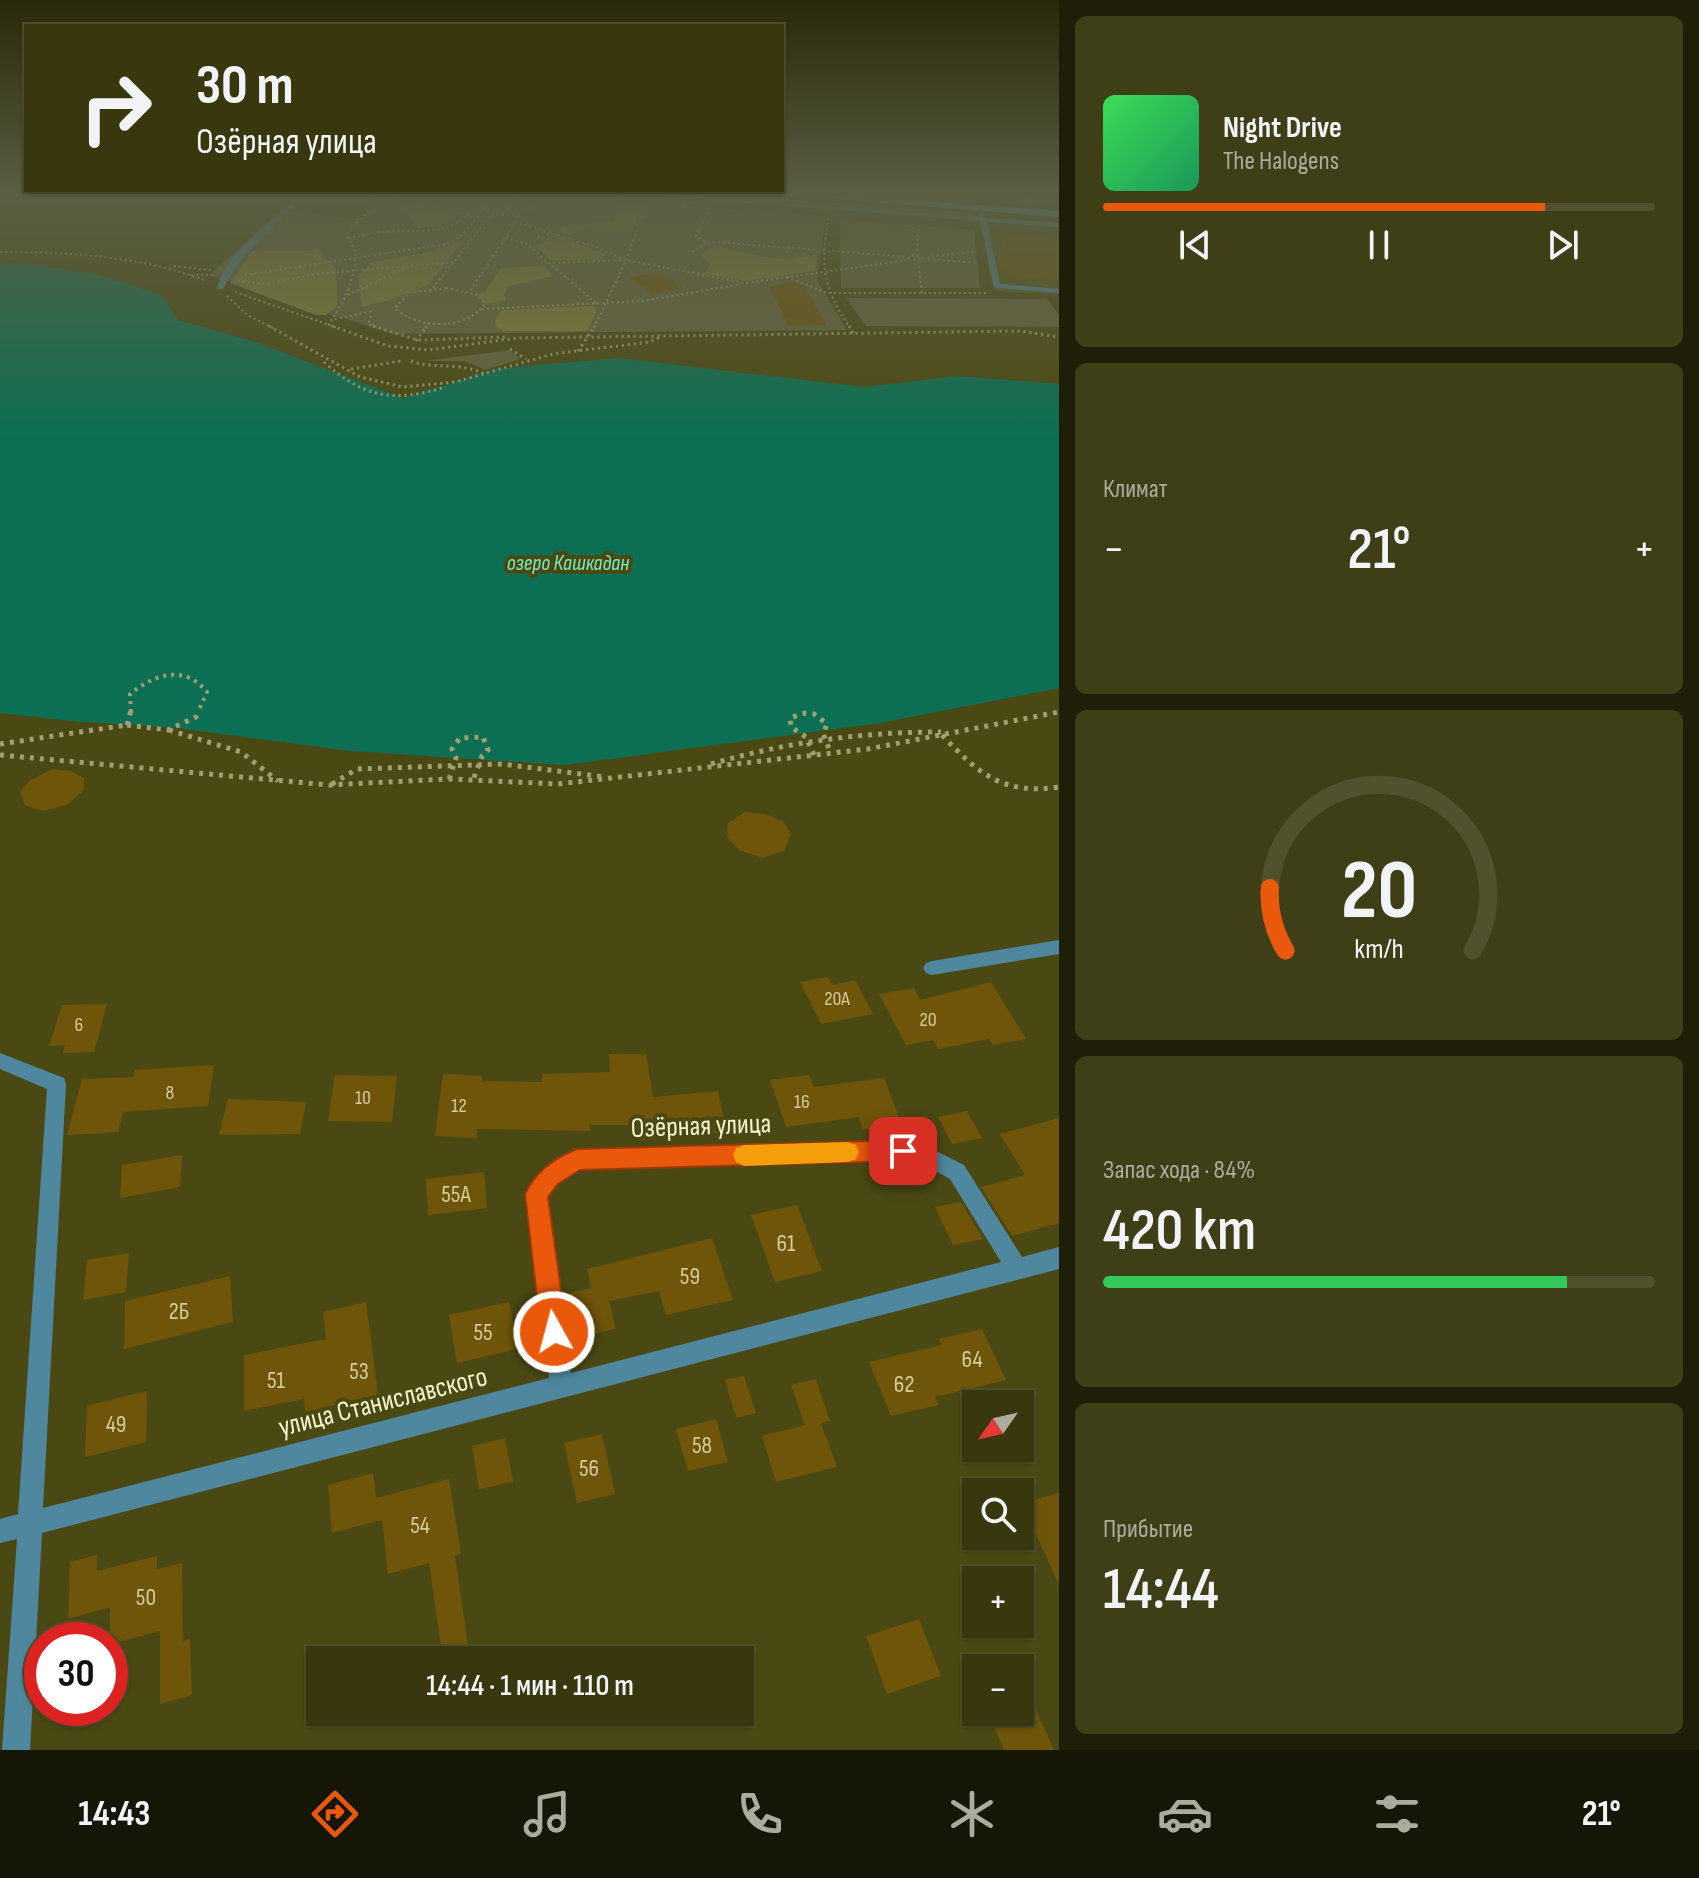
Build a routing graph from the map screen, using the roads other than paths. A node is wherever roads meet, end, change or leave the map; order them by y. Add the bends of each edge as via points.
1 (226, 274) edge
2 (995, 274) edge
3 (222, 288) road end
4 (1059, 291) edge
5 (1059, 947) edge
6 (932, 968) dead end
7 (0, 1061) edge
8 (1059, 1258) edge
9 (1017, 1269) junction
10 (561, 1387) junction
11 (29, 1524) junction
12 (0, 1531) edge
13 (16, 1750) edge

1 - 3 lane
2 - 4 lane via 997,286
5 - 6 street
7 - 11 street via 57,1084
8 - 9 street, улица Станиславского
9 - 10 street, улица Станиславского
9 - 10 street, Озёрная улица via 957,1172 928,1156 903,1151 577,1160 550,1176 537,1194
10 - 11 street, улица Станиславского
11 - 12 street, улица Станиславского
11 - 13 street

